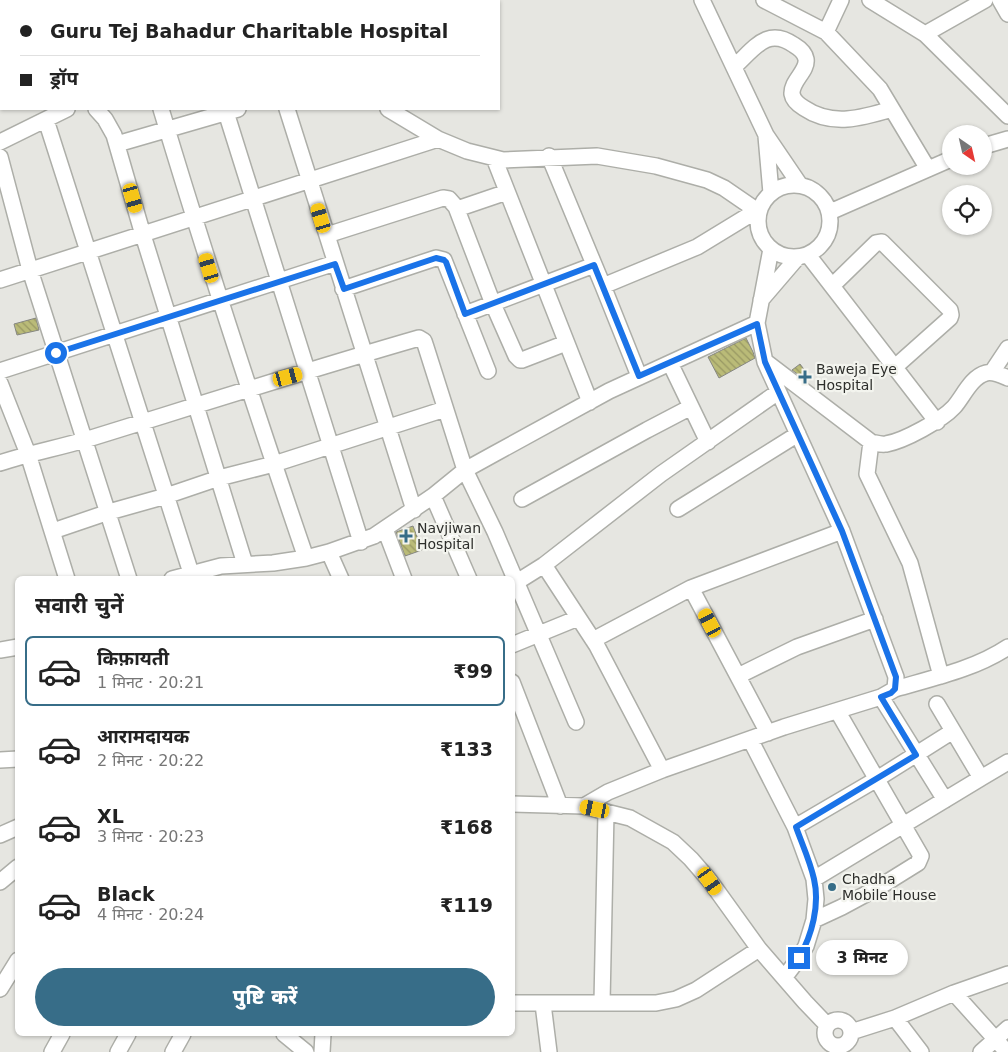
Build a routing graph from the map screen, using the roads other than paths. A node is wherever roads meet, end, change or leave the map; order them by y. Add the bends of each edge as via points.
1 (702, 0) edge
2 (764, 0) edge
3 (841, 0) edge
4 (870, 0) edge
5 (985, 0) edge
6 (1000, 0) edge
7 (1008, 14) edge
8 (826, 32) junction
9 (925, 34) junction
10 (734, 67) junction
11 (892, 108) junction
12 (65, 110) edge
13 (97, 110) edge
14 (161, 110) edge
15 (230, 110) edge
16 (287, 110) edge
17 (390, 110) edge
18 (1008, 116) edge
19 (46, 120) junction
20 (167, 130) junction
21 (766, 135) junction
22 (1008, 139) edge
23 (438, 140) junction
24 (0, 142) edge
25 (117, 144) junction
26 (992, 144) edge
27 (549, 156) junction
28 (0, 157) edge
29 (494, 158) junction
30 (942, 162) edge
31 (928, 169) junction
32 (309, 182) junction
33 (800, 185) junction
34 (507, 192) junction
35 (771, 193) junction
36 (252, 200) junction
37 (457, 209) junction
38 (757, 212) junction
39 (830, 212) junction
40 (194, 218) junction
41 (143, 234) junction
42 (326, 236) junction
43 (771, 249) junction
44 (89, 252) junction
45 (803, 256) junction
46 (335, 264) junction
47 (594, 265) junction
48 (30, 270) junction
49 (0, 280) edge
50 (278, 282) junction
51 (544, 285) junction
52 (603, 286) junction
53 (832, 286) junction
54 (344, 289) junction
55 (220, 301) junction
56 (760, 301) junction
57 (493, 304) junction
58 (465, 314) junction
59 (168, 317) junction
60 (757, 324) junction
61 (115, 334) junction
62 (566, 343) junction
63 (1008, 348) edge
64 (56, 353) junction
65 (364, 354) junction
66 (670, 362) junction
67 (765, 362) junction
68 (895, 367) junction
69 (0, 371) edge
70 (488, 371) dead end
71 (308, 372) junction
72 (992, 372) junction
73 (639, 376) junction
74 (1008, 378) edge
75 (0, 382) edge
76 (250, 387) junction
77 (778, 392) junction
78 (590, 402) junction
79 (196, 406) junction
80 (691, 407) junction
81 (445, 409) junction
82 (144, 421) junction
83 (937, 422) junction
84 (388, 427) junction
85 (798, 434) junction
86 (86, 440) junction
87 (708, 442) junction
88 (871, 442) junction
89 (330, 445) junction
90 (28, 454) junction
91 (0, 463) edge
92 (274, 464) junction
93 (465, 470) junction
94 (219, 478) junction
95 (166, 496) junction
96 (433, 496) junction
97 (522, 499) dead end
98 (678, 509) dead end
99 (414, 510) junction
100 (109, 512) junction
101 (386, 530) junction
102 (842, 531) junction
103 (53, 532) junction
104 (361, 542) junction
105 (329, 552) junction
106 (306, 558) junction
107 (244, 564) junction
108 (544, 565) junction
109 (66, 576) edge
110 (128, 576) edge
111 (183, 576) edge
112 (340, 576) edge
113 (403, 576) edge
114 (465, 576) edge
115 (511, 576) edge
116 (515, 583) edge
117 (515, 586) edge
118 (691, 588) junction
119 (578, 618) junction
120 (875, 619) junction
121 (538, 635) junction
122 (593, 640) junction
123 (515, 644) edge
124 (1008, 647) edge
125 (15, 648) edge
126 (0, 650) edge
127 (738, 676) junction
128 (941, 676) junction
129 (895, 689) junction
130 (881, 697) junction
131 (937, 704) dead end
132 (517, 706) edge
133 (838, 712) junction
134 (576, 722) dead end
135 (953, 731) junction
136 (768, 733) junction
137 (750, 739) junction
138 (916, 755) junction
139 (15, 759) edge
140 (0, 760) edge
141 (1008, 762) edge
142 (662, 770) junction
143 (981, 778) junction
144 (878, 779) junction
145 (946, 800) junction
146 (515, 804) edge
147 (560, 806) junction
148 (584, 806) junction
149 (606, 812) junction
150 (904, 826) junction
151 (796, 827) junction
152 (15, 828) edge
153 (0, 835) edge
154 (15, 869) edge
155 (814, 879) junction
156 (0, 882) edge
157 (814, 920) junction
158 (759, 949) junction
159 (15, 965) edge
160 (1008, 974) edge
161 (784, 978) junction
162 (0, 989) edge
163 (954, 992) junction
164 (602, 1002) junction
165 (515, 1003) edge
166 (544, 1004) junction
167 (895, 1018) junction
168 (827, 1025) junction
169 (1008, 1028) edge
170 (851, 1032) junction
171 (61, 1036) edge
172 (127, 1036) edge
173 (180, 1036) edge
174 (286, 1036) edge
175 (324, 1036) edge
176 (995, 1040) junction
177 (830, 1048) edge
178 (52, 1052) edge
179 (118, 1052) edge
180 (173, 1052) edge
181 (306, 1052) edge
182 (322, 1052) edge
183 (549, 1052) edge
184 (921, 1052) edge
185 (981, 1052) edge
186 (1007, 1052) edge

1 - 10 street
2 - 8 street
3 - 8 street
4 - 9 street
5 - 9 street
6 - 7 street
8 - 11 street via 872,80
9 - 18 street
10 - 11 street via 766,38 777,37 805,54 806,63 792,96 811,113 835,120 850,120
10 - 21 street
11 - 31 street
12 - 19 street
13 - 25 street via 110,126
14 - 20 street
15 - 20 street
15 - 36 street
16 - 32 street
17 - 23 street
19 - 24 street
19 - 44 street
20 - 25 street
20 - 40 street
21 - 33 street
21 - 35 street
22 - 26 street
23 - 29 street
23 - 32 street
25 - 41 street
27 - 29 street via 515,160
27 - 38 street via 597,156 694,175 724,188
27 - 47 street
28 - 48 street
29 - 34 street
30 - 31 street
31 - 39 street
32 - 36 street
32 - 42 street
33 - 35 street via 781,187
33 - 39 street via 820,194
34 - 37 street
34 - 51 street
35 - 38 street
36 - 40 street
36 - 50 street
37 - 42 street via 452,201 443,198
37 - 57 street
38 - 43 street via 759,230
38 - 52 street via 697,247
39 - 45 street via 828,236 819,248
40 - 41 street
40 - 55 street
41 - 44 street
41 - 59 street
42 - 46 street
43 - 45 street via 782,256
43 - 56 street
44 - 48 street
44 - 61 street
45 - 53 street
45 - 56 street
46 - 50 street
46 - 54 street
47 - 51 street
47 - 52 street
48 - 49 street
48 - 64 street
50 - 55 street
50 - 71 street
51 - 57 street
51 - 62 street
52 - 73 street
53 - 68 street
53 - 68 street via 876,243 882,242 950,310 950,318
54 - 58 street via 440,258 446,262
54 - 65 street
55 - 59 street
55 - 76 street
56 - 60 street
57 - 58 street
57 - 62 street via 520,360
58 - 70 street
59 - 61 street
59 - 79 street
60 - 66 street
60 - 67 street
61 - 64 street
61 - 82 street
62 - 78 street
63 - 72 street
64 - 69 street
64 - 86 street
65 - 71 street
65 - 81 street via 422,339
65 - 84 street
66 - 73 street
66 - 80 street
67 - 77 street
67 - 88 street
68 - 83 street
71 - 76 street
71 - 89 street
72 - 74 street
72 - 83 street via 982,374 956,406
73 - 78 street
75 - 90 street
76 - 79 street
76 - 92 street
77 - 85 street
77 - 87 street
78 - 93 street
79 - 82 street
79 - 94 street
80 - 87 street
80 - 97 street
81 - 84 street
81 - 93 street
82 - 86 street
82 - 95 street
83 - 88 street via 886,444
84 - 89 street
84 - 99 street
85 - 98 street
85 - 102 street
86 - 90 street
86 - 100 street
87 - 108 street via 661,474
88 - 128 street via 867,474 910,563
89 - 92 street
89 - 104 street
90 - 91 street
90 - 103 street
92 - 94 street
92 - 106 street
93 - 96 street
93 - 115 street via 495,532
94 - 95 street
94 - 107 street
95 - 100 street
95 - 111 street
96 - 99 street
96 - 114 street
99 - 101 street
100 - 103 street
100 - 110 street
101 - 104 street
101 - 113 street
102 - 118 street
102 - 120 street
103 - 109 street
104 - 105 street
105 - 106 street
105 - 112 street
106 - 107 street
107 - 111 street
108 - 116 street
108 - 119 street
117 - 121 street
118 - 122 street
118 - 127 street
119 - 121 street
119 - 122 street
120 - 127 street via 797,647
120 - 129 street via 896,677
121 - 123 street
121 - 134 street
122 - 142 street
124 - 128 street via 978,663
125 - 126 street
127 - 136 street
128 - 129 street
129 - 130 street
130 - 133 street
130 - 138 street
131 - 135 street
132 - 147 street
133 - 136 street
133 - 144 street
135 - 138 street
135 - 143 street
136 - 137 street
137 - 142 street
137 - 151 street
138 - 144 street
138 - 145 street
139 - 140 street
141 - 143 street
142 - 148 street via 608,792
143 - 145 street
144 - 150 street
144 - 151 street
145 - 150 street
146 - 147 street
147 - 148 street
148 - 149 street
149 - 158 street via 630,818 673,842 710,881
149 - 164 street
150 - 155 street
150 - 157 street via 921,856 918,863 842,908
151 - 155 street
152 - 153 street
154 - 156 street
155 - 157 street
157 - 161 street via 806,946
158 - 161 street
158 - 164 street via 696,990 676,999 656,1003
159 - 162 street
160 - 163 street
161 - 168 street
163 - 167 street
163 - 176 street
164 - 166 street
165 - 166 street
166 - 183 street
167 - 170 street
167 - 184 street
168 - 170 street via 842,1020 847,1022
168 - 177 street
169 - 176 street
170 - 177 street via 843,1045
171 - 178 street
172 - 179 street
173 - 180 street
174 - 181 street
175 - 182 street
176 - 185 street
176 - 186 street

